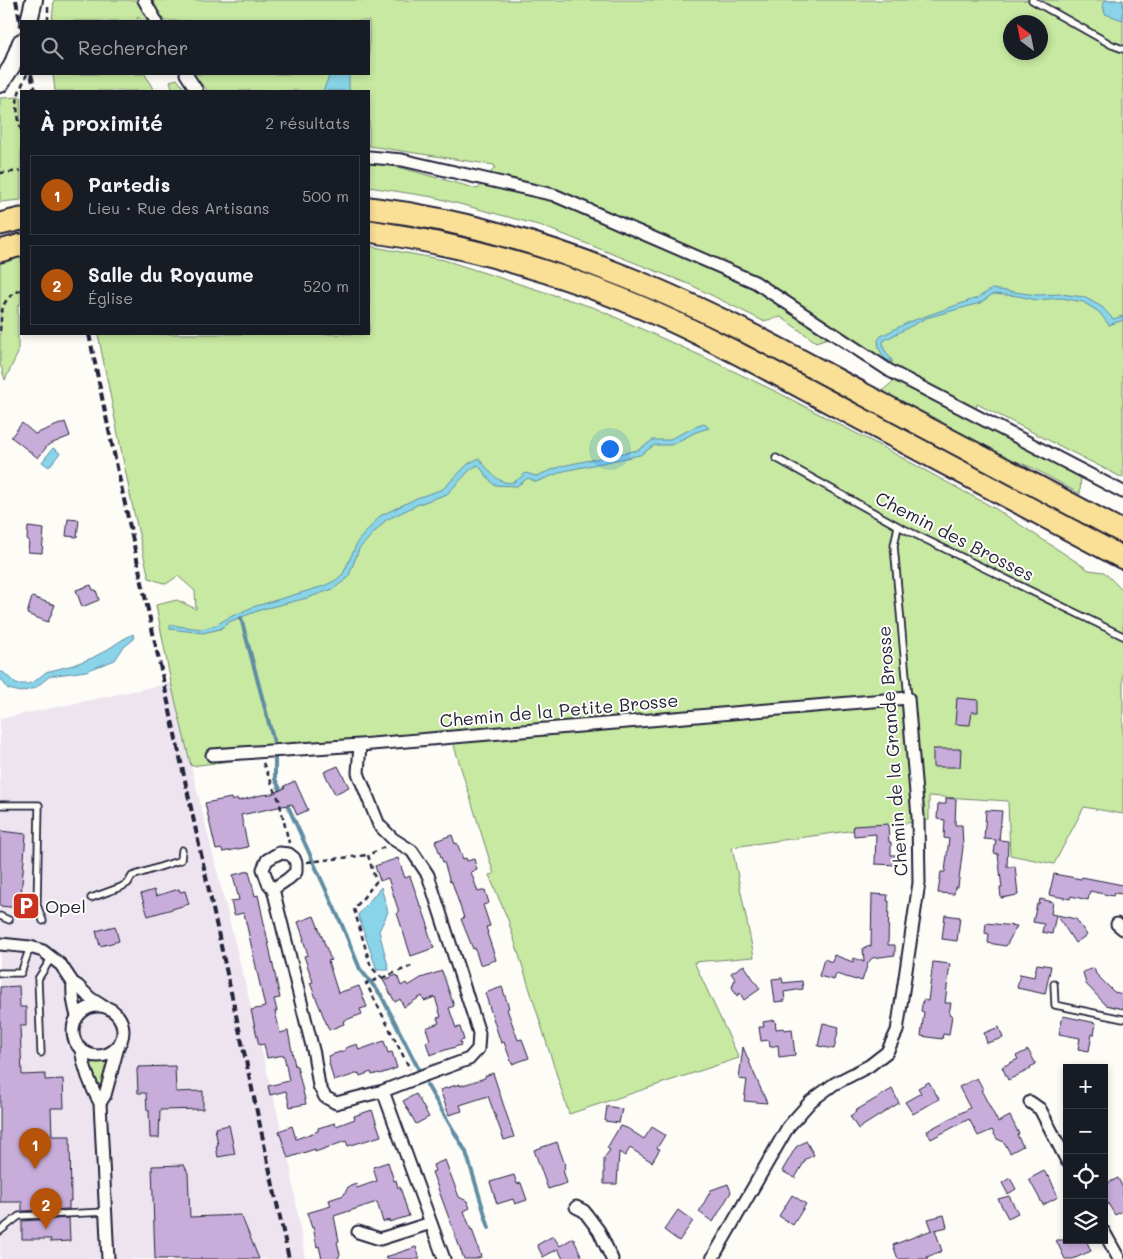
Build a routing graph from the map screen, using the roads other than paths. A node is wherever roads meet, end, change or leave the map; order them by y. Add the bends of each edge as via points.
1 (34, 0) edge
2 (144, 0) edge
3 (1032, 0) edge
4 (29, 20) edge
5 (155, 20) edge
6 (20, 45) edge
7 (1123, 48) edge
8 (187, 75) edge
9 (0, 84) edge
10 (196, 90) edge
11 (370, 157) edge
12 (370, 208) edge
13 (20, 209) edge
14 (0, 211) edge
15 (20, 219) edge
16 (0, 224) edge
17 (370, 231) edge
18 (20, 236) edge
19 (0, 240) edge
20 (20, 245) edge
21 (0, 251) edge
22 (776, 458) dead end
23 (1123, 492) edge
24 (898, 526) junction
25 (1123, 532) edge
26 (1123, 558) edge
27 (1123, 636) edge
28 (908, 698) junction
29 (360, 745) junction
30 (212, 755) dead end
31 (0, 805) edge
32 (182, 850) dead end
33 (273, 889) junction
34 (90, 898) dead end
35 (0, 916) edge
36 (9, 920) dead end
37 (43, 921) dead end
38 (0, 944) edge
39 (30, 947) junction
40 (52, 957) junction
41 (0, 973) edge
42 (73, 983) junction
43 (1054, 984) dead end
44 (101, 1005) junction
45 (78, 1016) junction
46 (1123, 1019) edge
47 (118, 1047) junction
48 (82, 1050) junction
49 (41, 1053) dead end
50 (383, 1091) junction
51 (1030, 1102) dead end
52 (100, 1103) junction
53 (1064, 1154) edge
54 (576, 1207) dead end
55 (106, 1212) junction
56 (431, 1224) junction
57 (0, 1232) edge
58 (358, 1232) dead end
59 (1108, 1239) edge
60 (108, 1259) edge
61 (444, 1259) edge
62 (612, 1259) edge
63 (712, 1259) edge
64 (1119, 1259) edge

1 - 4 street
2 - 5 street
3 - 7 lane
6 - 9 street via 12,66
8 - 10 street
11 - 23 street via 402,160 554,196 755,282 890,371
12 - 25 highway via 420,216 523,240 658,290 768,343
13 - 14 highway
15 - 16 highway
17 - 26 highway via 434,242 527,266 662,316
18 - 19 highway
20 - 21 highway
22 - 24 lane, Chemin des Brosses
24 - 27 lane, Chemin des Brosses
24 - 28 lane, Chemin de la Grande Brosse via 894,546
28 - 29 street, Chemin de la Petite Brosse
28 - 63 street, Chemin de la Grande Brosse via 918,817 919,883 897,1031 887,1052 811,1101 788,1127
29 - 30 street, Chemin de la Petite Brosse
29 - 50 street via 358,773 370,804 379,825 412,852 428,875 479,1033 478,1049 468,1059
31 - 37 lane via 39,805 37,905
32 - 34 lane via 181,860 132,876 121,888
33 - 33 street via 263,869 267,860 279,852 289,854 296,863 296,872
33 - 50 street via 319,1086 325,1097 336,1103
35 - 36 lane
38 - 39 street
39 - 40 street
39 - 41 lane via 20,973
40 - 42 street
40 - 49 lane via 38,979
42 - 44 street
42 - 45 street
43 - 46 lane via 1055,1005
44 - 45 street via 94,1005
44 - 47 street via 114,1010 122,1021 124,1035
45 - 48 street via 73,1034
47 - 48 street via 100,1056
47 - 52 street via 106,1095
48 - 52 street via 83,1062
50 - 56 street
51 - 53 street via 1040,1110
52 - 55 street
54 - 62 street via 584,1211 599,1231
55 - 57 lane via 19,1216
55 - 60 street
56 - 58 street via 380,1239
56 - 61 street
59 - 64 street

